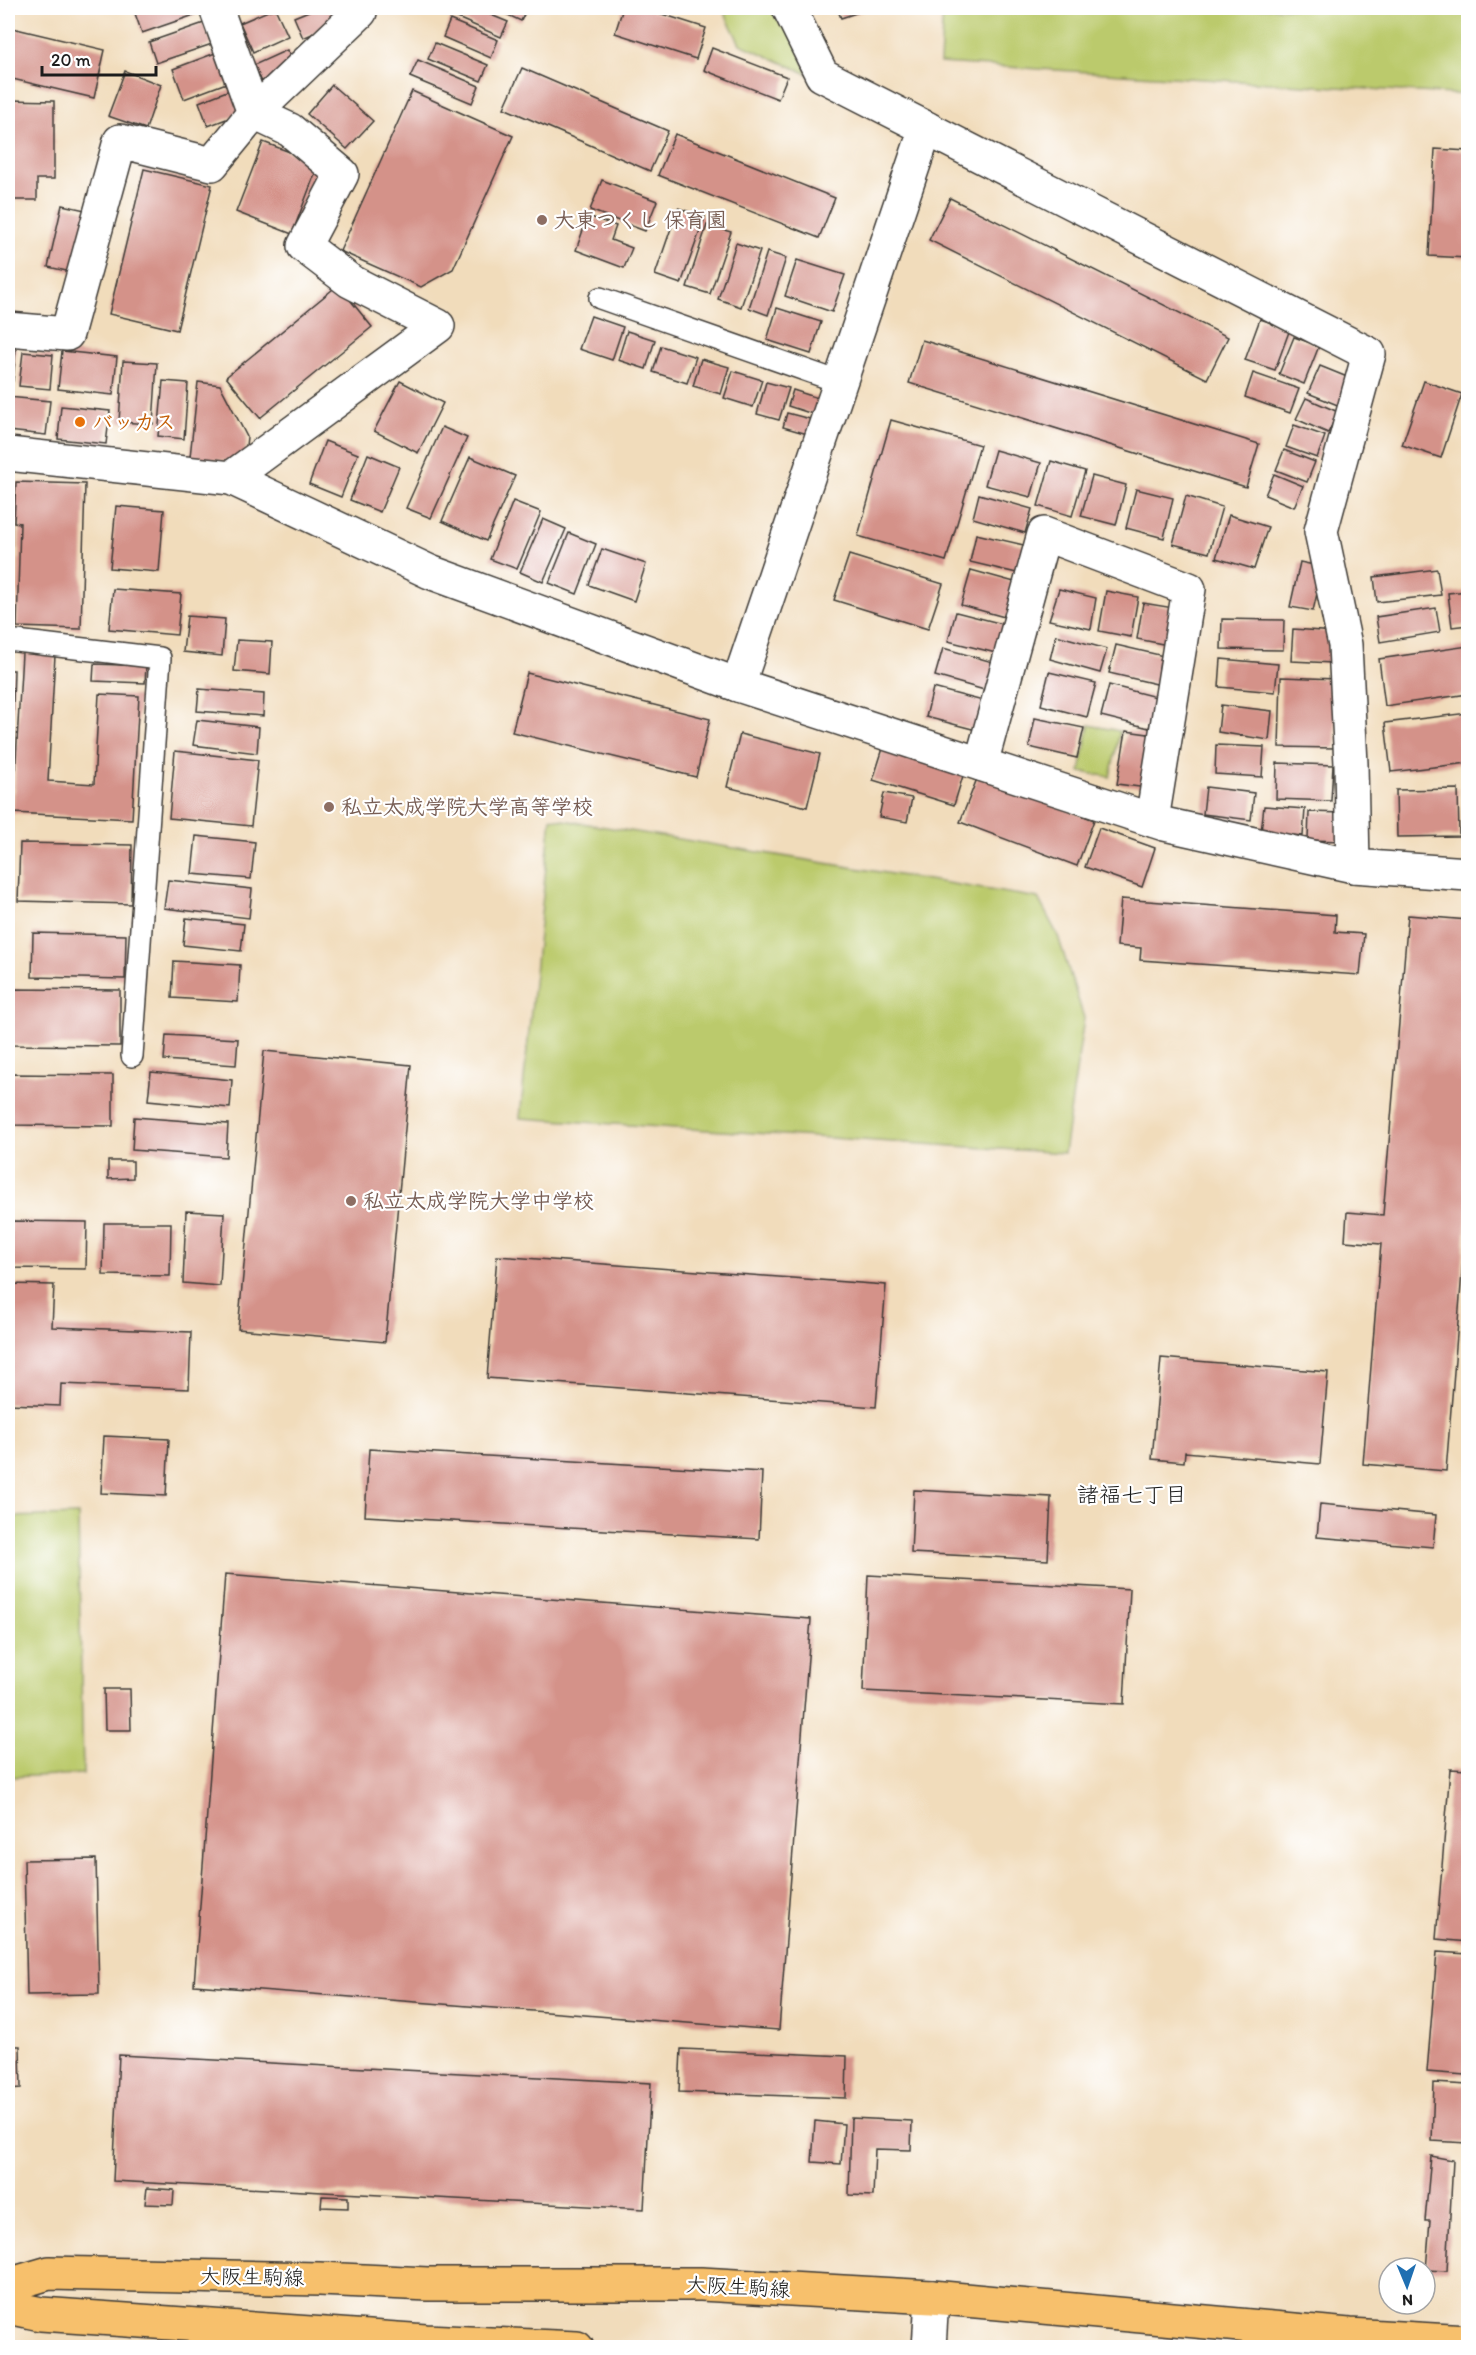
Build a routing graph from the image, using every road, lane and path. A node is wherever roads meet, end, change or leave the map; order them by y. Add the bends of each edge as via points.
1 (216, 8) edge
2 (360, 8) edge
3 (789, 8) edge
4 (254, 113) junction
5 (926, 128) junction
6 (600, 298) dead end
7 (8, 329) edge
8 (842, 383) junction
9 (8, 454) edge
10 (231, 478) junction
11 (8, 640) edge
12 (738, 685) junction
13 (981, 764) junction
14 (1152, 820) junction
15 (1353, 866) junction
16 (1468, 874) edge
17 (132, 1056) dead end
18 (8, 2285) edge
19 (932, 2297) junction
20 (8, 2307) edge
21 (1468, 2342) edge
22 (577, 2348) edge
23 (929, 2348) edge

1 - 4 street
2 - 4 street
3 - 5 street via 822,75
4 - 7 street via 212,164 120,141 67,334
4 - 10 street via 290,130 342,174 304,246 350,281 438,326
5 - 8 street
5 - 15 street via 1369,354 1321,531 1345,645
6 - 8 lane
8 - 12 street
9 - 10 street
10 - 12 street via 430,572
11 - 17 lane via 160,658
12 - 13 street
13 - 14 street
13 - 14 street via 1044,534 1190,589
14 - 15 street
15 - 16 street
18 - 19 main road, 大阪生駒線 via 60,2273 428,2284 700,2284
19 - 21 main road, 大阪生駒線 via 1348,2335
19 - 23 street
20 - 22 main road via 41,2314

